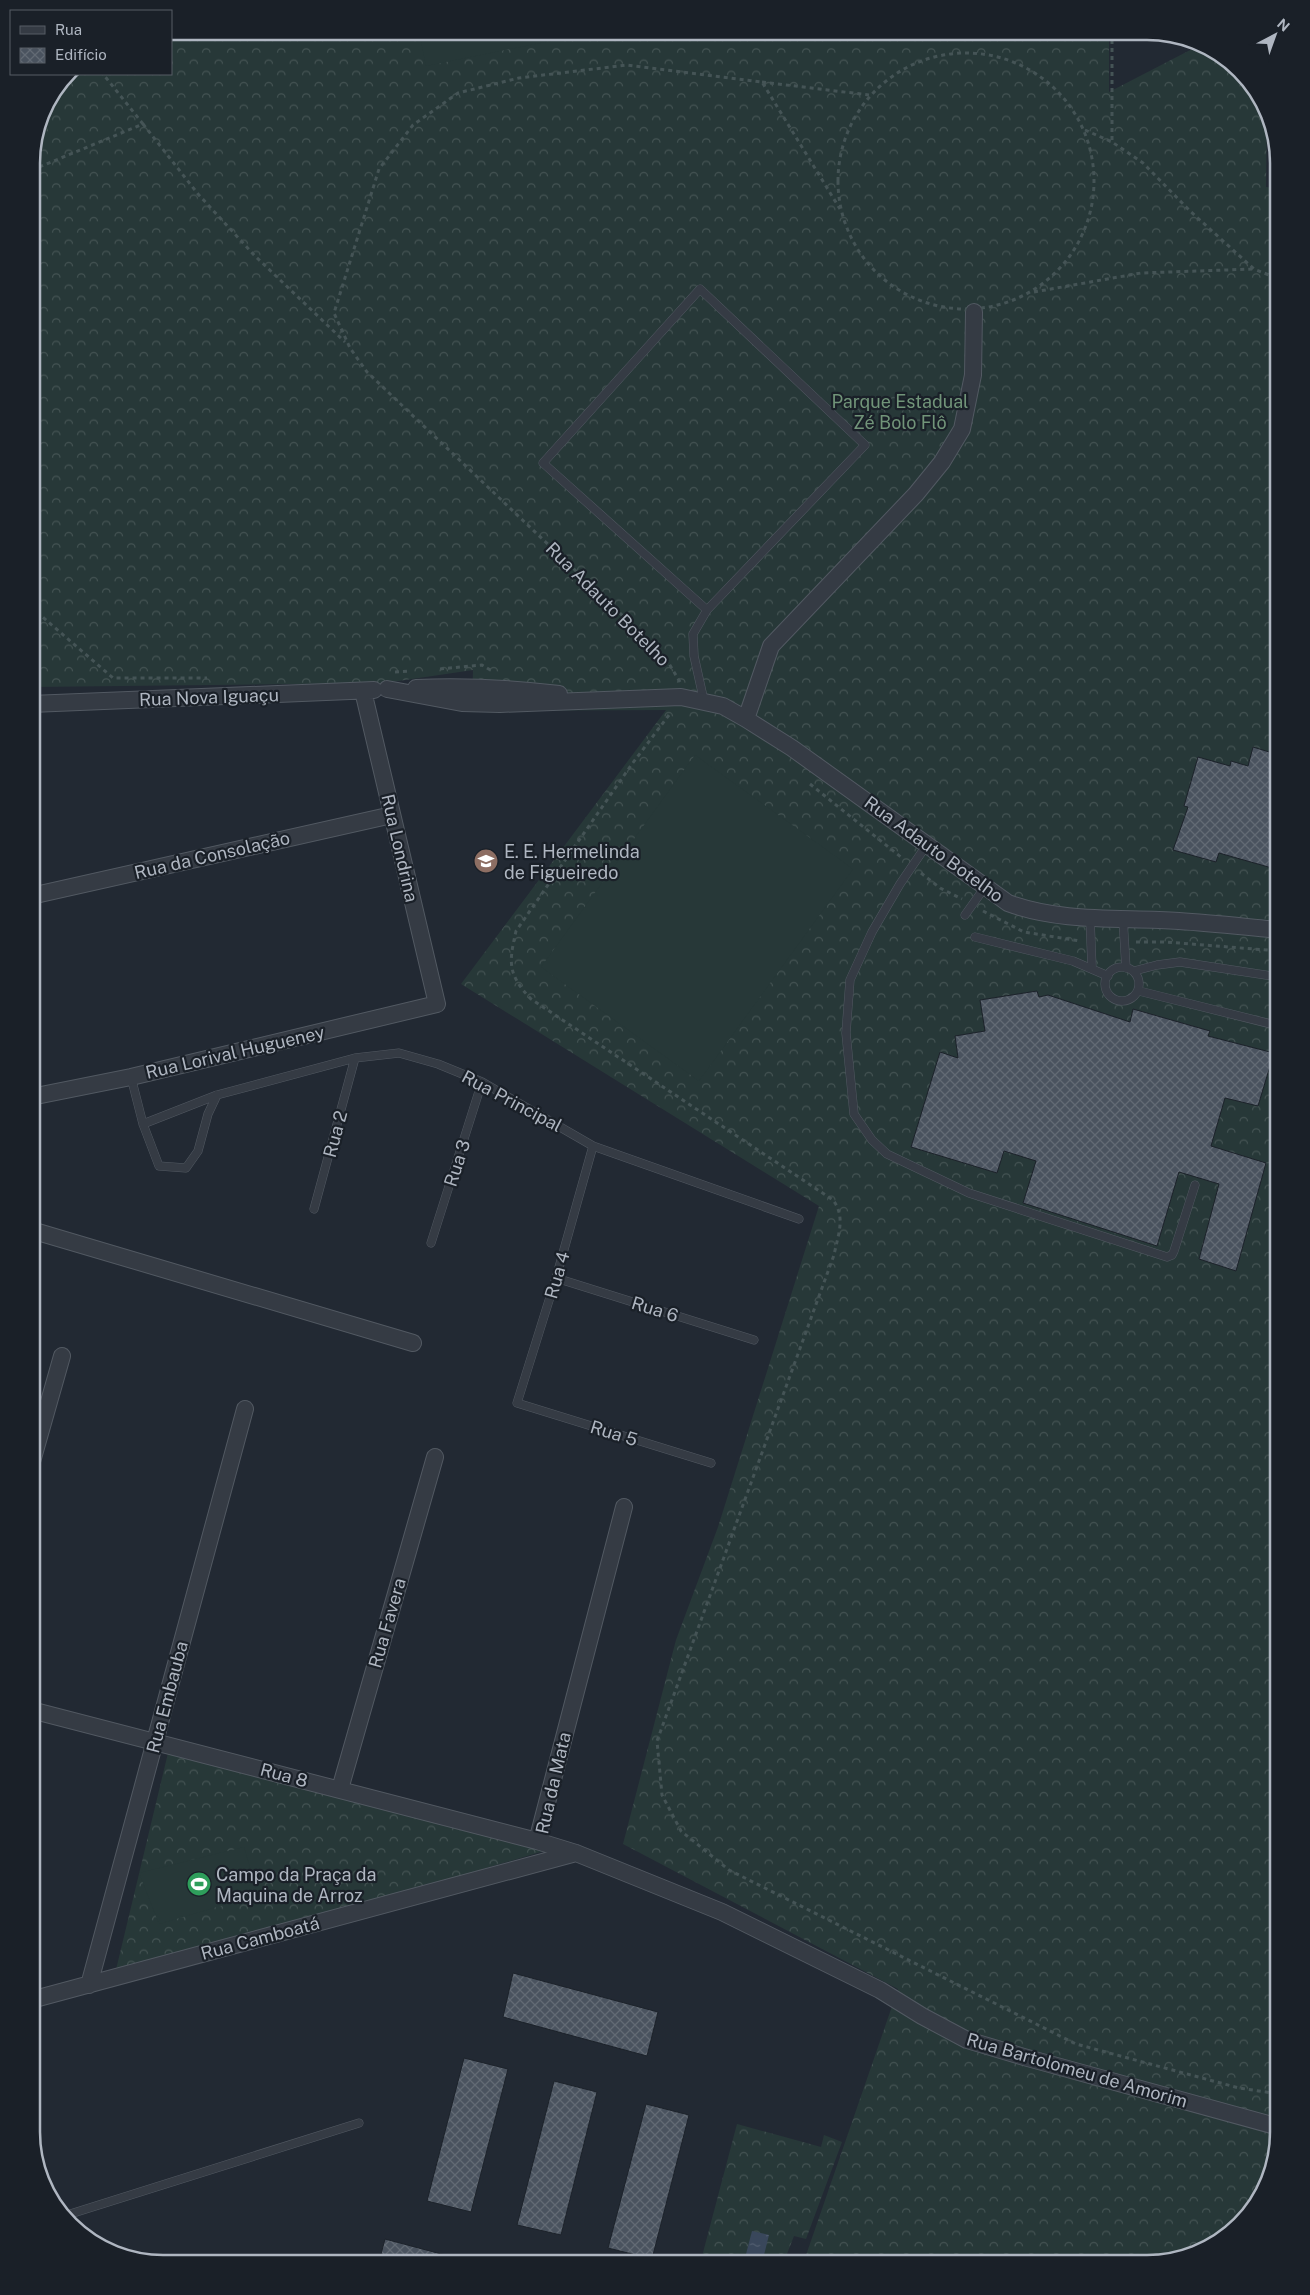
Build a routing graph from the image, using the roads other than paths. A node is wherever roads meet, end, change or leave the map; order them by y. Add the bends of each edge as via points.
1 (974, 312) road end
2 (707, 610) junction
3 (363, 691) junction
4 (681, 697) joint
5 (704, 701) junction
6 (40, 704) edge
7 (746, 719) junction
8 (392, 814) junction
9 (928, 843) junction
10 (985, 887) junction
11 (40, 894) edge
12 (965, 915) dead end
13 (1090, 917) junction
14 (1123, 919) junction
15 (1270, 929) edge
16 (975, 937) dead end
17 (1092, 968) junction
18 (1130, 970) junction
19 (1108, 976) junction
20 (1270, 976) edge
21 (1139, 991) junction
22 (437, 1004) joint
23 (1270, 1024) edge
24 (355, 1058) junction
25 (131, 1077) junction
26 (482, 1082) junction
27 (40, 1095) edge
28 (217, 1095) junction
29 (143, 1124) junction
30 (593, 1146) junction
31 (1195, 1185) dead end
32 (314, 1210) dead end
33 (799, 1219) dead end
34 (40, 1233) edge
35 (431, 1244) dead end
36 (556, 1278) junction
37 (754, 1340) dead end
38 (413, 1343) dead end
39 (62, 1356) dead end
40 (517, 1403) joint
41 (245, 1409) dead end
42 (40, 1433) edge
43 (435, 1456) dead end
44 (711, 1463) dead end
45 (624, 1507) dead end
46 (40, 1712) edge
47 (156, 1741) junction
48 (340, 1789) junction
49 (537, 1841) junction
50 (576, 1853) junction
51 (776, 1938) joint
52 (89, 1985) junction
53 (40, 1998) edge
54 (359, 2123) dead end
55 (1270, 2125) edge
56 (72, 2214) edge

1 - 7 street via 973,375 962,429 942,462 916,494 771,646
2 - 2 lane via 543,462 700,289 865,445
2 - 5 lane via 693,634 694,656
3 - 4 street, Rua Nova Iguaçu via 387,689 462,703 500,704
3 - 6 street, Rua Nova Iguaçu
3 - 8 street, Rua Londrina
4 - 5 street, Rua Adauto Botelho
5 - 7 street, Rua Adauto Botelho via 723,706
7 - 9 street, Rua Adauto Botelho
8 - 11 street, Rua da Consolação
8 - 22 street, Rua Londrina
9 - 10 street, Rua Adauto Botelho
9 - 31 lane via 872,932 850,980 846,1033 854,1114 872,1140 888,1154 969,1193 1167,1257 1174,1251
10 - 12 lane
10 - 13 street, Rua Adauto Botelho via 1019,907
13 - 14 street, Rua Adauto Botelho
13 - 17 lane
14 - 15 street, Rua Adauto Botelho
14 - 18 lane
16 - 17 lane
17 - 19 lane
18 - 19 lane via 1121,967 1112,970
18 - 20 lane via 1180,962
18 - 21 lane via 1140,983
19 - 21 lane via 1105,988 1118,1002 1134,998
21 - 23 lane
22 - 25 street, Rua Lorival Hugueney
24 - 26 lane, Rua Principal via 399,1053
24 - 28 lane, Rua Principal
24 - 32 lane, Rua 2
25 - 27 street, Rua Lorival Hugueney
25 - 29 lane
26 - 30 lane, Rua Principal
26 - 35 lane, Rua 3
28 - 29 lane, Rua Principal
28 - 29 lane via 198,1151 186,1168 159,1166
30 - 33 lane, Rua Principal
30 - 36 lane, Rua 4
34 - 38 street
36 - 37 lane, Rua 6
36 - 40 lane, Rua 4
39 - 42 street
40 - 44 lane, Rua 5
41 - 47 street, Rua Embauba
43 - 48 street, Rua Favera
45 - 49 street, Rua da Mata
46 - 47 street, Rua 8
47 - 48 street, Rua 8
47 - 52 street, Rua Embauba
48 - 49 street, Rua 8
49 - 50 street, Rua da Mata
50 - 51 street, Rua da Mata via 713,1908
50 - 52 street, Rua Camboatá
51 - 55 street, Rua Bartolomeu de Amorim via 880,1990 967,2040
52 - 53 street, Rua Camboatá
54 - 56 lane

